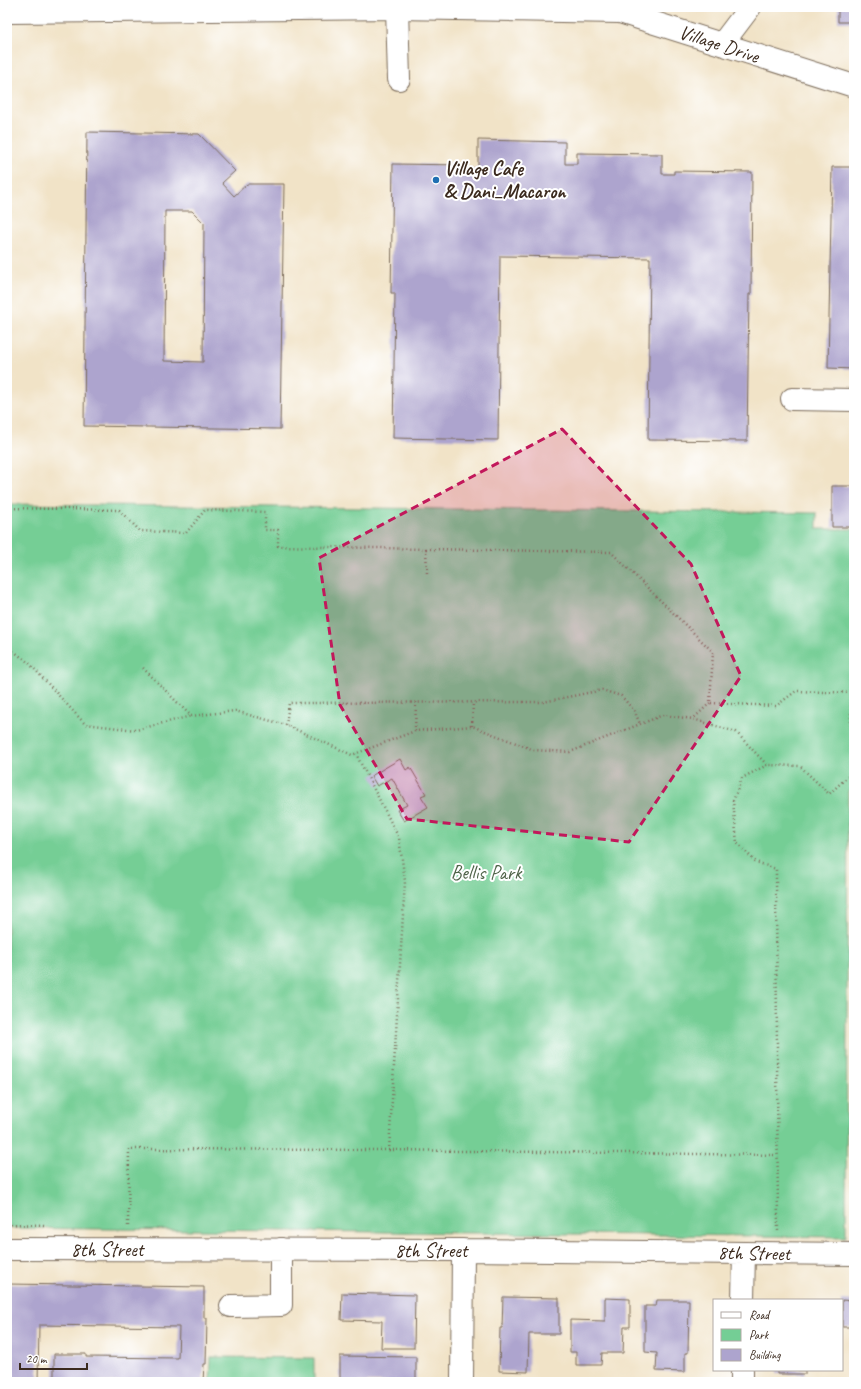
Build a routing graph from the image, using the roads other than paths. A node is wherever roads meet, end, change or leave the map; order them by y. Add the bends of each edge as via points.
1 (750, 7) edge
2 (327, 8) edge
3 (397, 8) junction
4 (461, 8) edge
5 (7, 12) edge
6 (722, 44) junction
7 (399, 79) dead end
8 (854, 86) edge
9 (792, 399) dead end
10 (854, 400) edge
11 (7, 1249) edge
12 (281, 1250) junction
13 (463, 1250) junction
14 (744, 1253) junction
15 (854, 1254) edge
16 (743, 1299) edge
17 (230, 1306) dead end
18 (742, 1371) edge
19 (462, 1382) edge
20 (742, 1382) edge

1 - 6 street
2 - 3 street, Village Drive
2 - 5 street, Village Drive
3 - 4 street, Village Drive
3 - 7 street
4 - 6 street, Village Drive via 620,12
6 - 8 street, Village Drive
9 - 10 street
11 - 12 street, 8th Street
12 - 13 street, 8th Street
12 - 17 street via 282,1305
13 - 14 street, 8th Street
13 - 19 street
14 - 15 street, 8th Street
14 - 16 street
18 - 20 street

